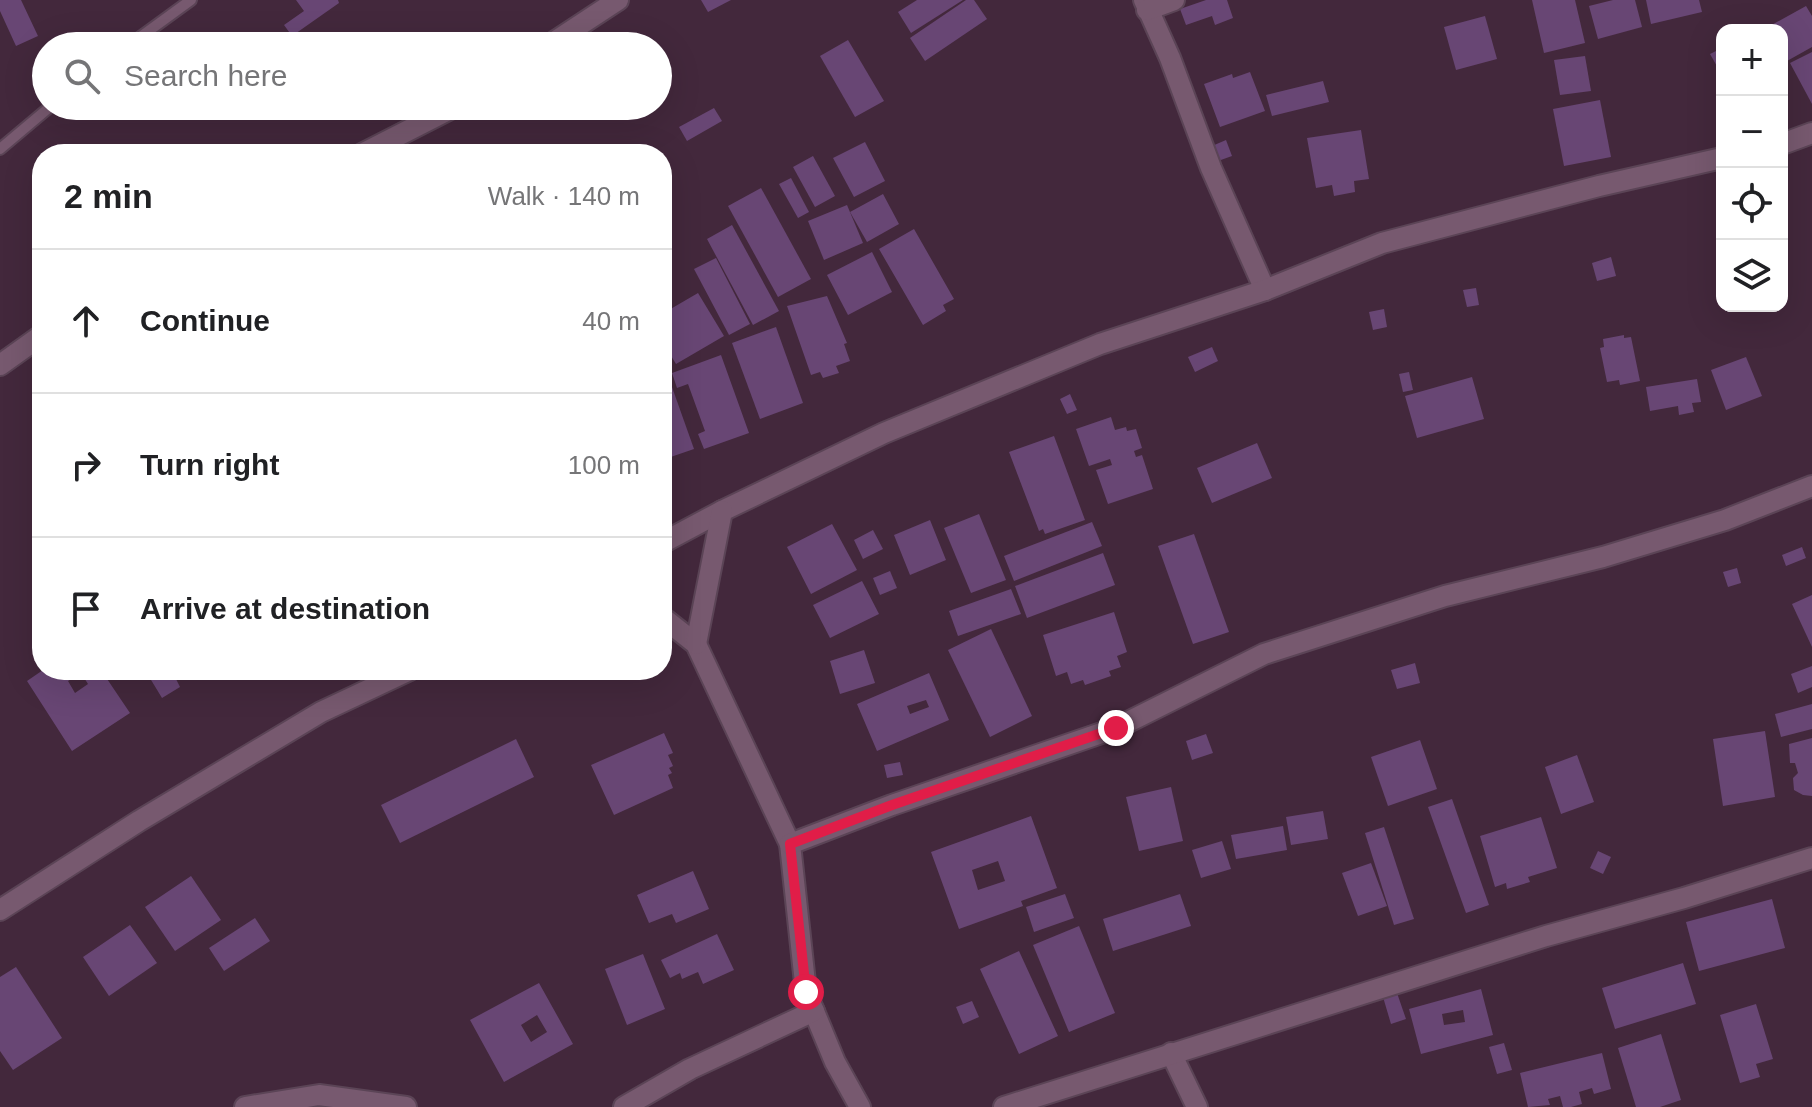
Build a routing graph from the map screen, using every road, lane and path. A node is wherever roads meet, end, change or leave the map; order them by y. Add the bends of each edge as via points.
1 (191, 0) edge
2 (618, 0) edge
3 (1174, 0) edge
4 (1146, 5) edge
5 (147, 32) edge
6 (569, 32) edge
7 (34, 120) edge
8 (429, 120) edge
9 (1812, 133) edge
10 (1788, 142) edge
11 (382, 144) edge
12 (0, 149) edge
13 (1716, 159) edge
14 (1265, 290) junction
15 (32, 342) edge
16 (0, 365) edge
17 (1812, 486) edge
18 (722, 511) junction
19 (672, 538) edge
20 (672, 625) edge
21 (696, 644) junction
22 (389, 680) edge
23 (790, 844) junction
24 (1812, 858) edge
25 (0, 910) edge
26 (814, 1011) junction
27 (1171, 1053) junction
28 (245, 1107) edge
29 (406, 1107) edge
30 (624, 1107) edge
31 (860, 1107) edge
32 (1004, 1107) edge
33 (1197, 1107) edge

1 - 5 lane
2 - 6 street
3 - 4 street
4 - 14 street
7 - 12 lane
8 - 11 street
9 - 10 street
13 - 14 street via 1382,243
14 - 18 street via 1100,344 983,391
15 - 16 street
17 - 23 street via 1725,520 1445,596 1264,654 1116,728
18 - 19 street
18 - 21 street
20 - 21 street
21 - 23 street
22 - 25 street via 321,712
23 - 26 street via 806,992
24 - 27 street
26 - 30 street via 690,1069
26 - 31 street
27 - 32 street
27 - 33 street
28 - 29 street via 319,1095

